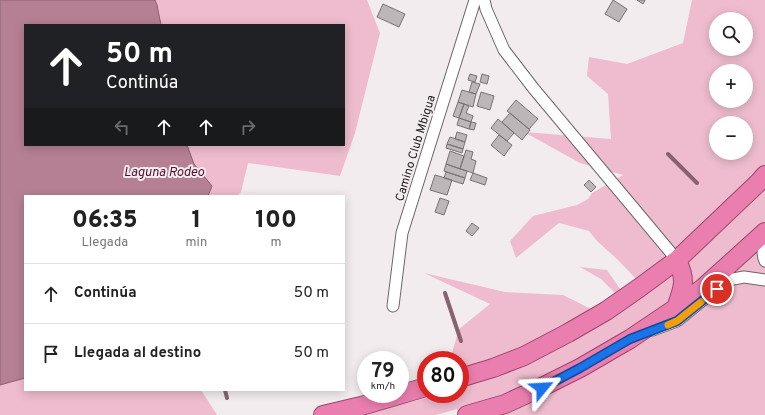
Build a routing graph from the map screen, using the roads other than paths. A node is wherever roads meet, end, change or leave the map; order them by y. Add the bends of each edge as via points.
1 (475, 0) edge
2 (484, 0) edge
3 (765, 175) edge
4 (765, 232) edge
5 (765, 245) edge
6 (676, 260) junction
7 (765, 262) edge
8 (765, 280) edge
9 (393, 306) dead end
10 (676, 308) junction
11 (630, 339) junction
12 (469, 375) edge
13 (417, 390) edge
14 (323, 415) edge
15 (467, 415) edge

1 - 9 street, Camino Club Mbigua via 402,233
2 - 6 street via 504,50
3 - 6 highway
4 - 10 highway via 703,288
5 - 7 street
6 - 10 highway via 682,271 683,287
6 - 12 highway via 639,288 568,333 524,356
8 - 11 street via 744,277 728,280 677,321
10 - 11 highway
11 - 15 highway via 542,388 505,404
13 - 14 highway

